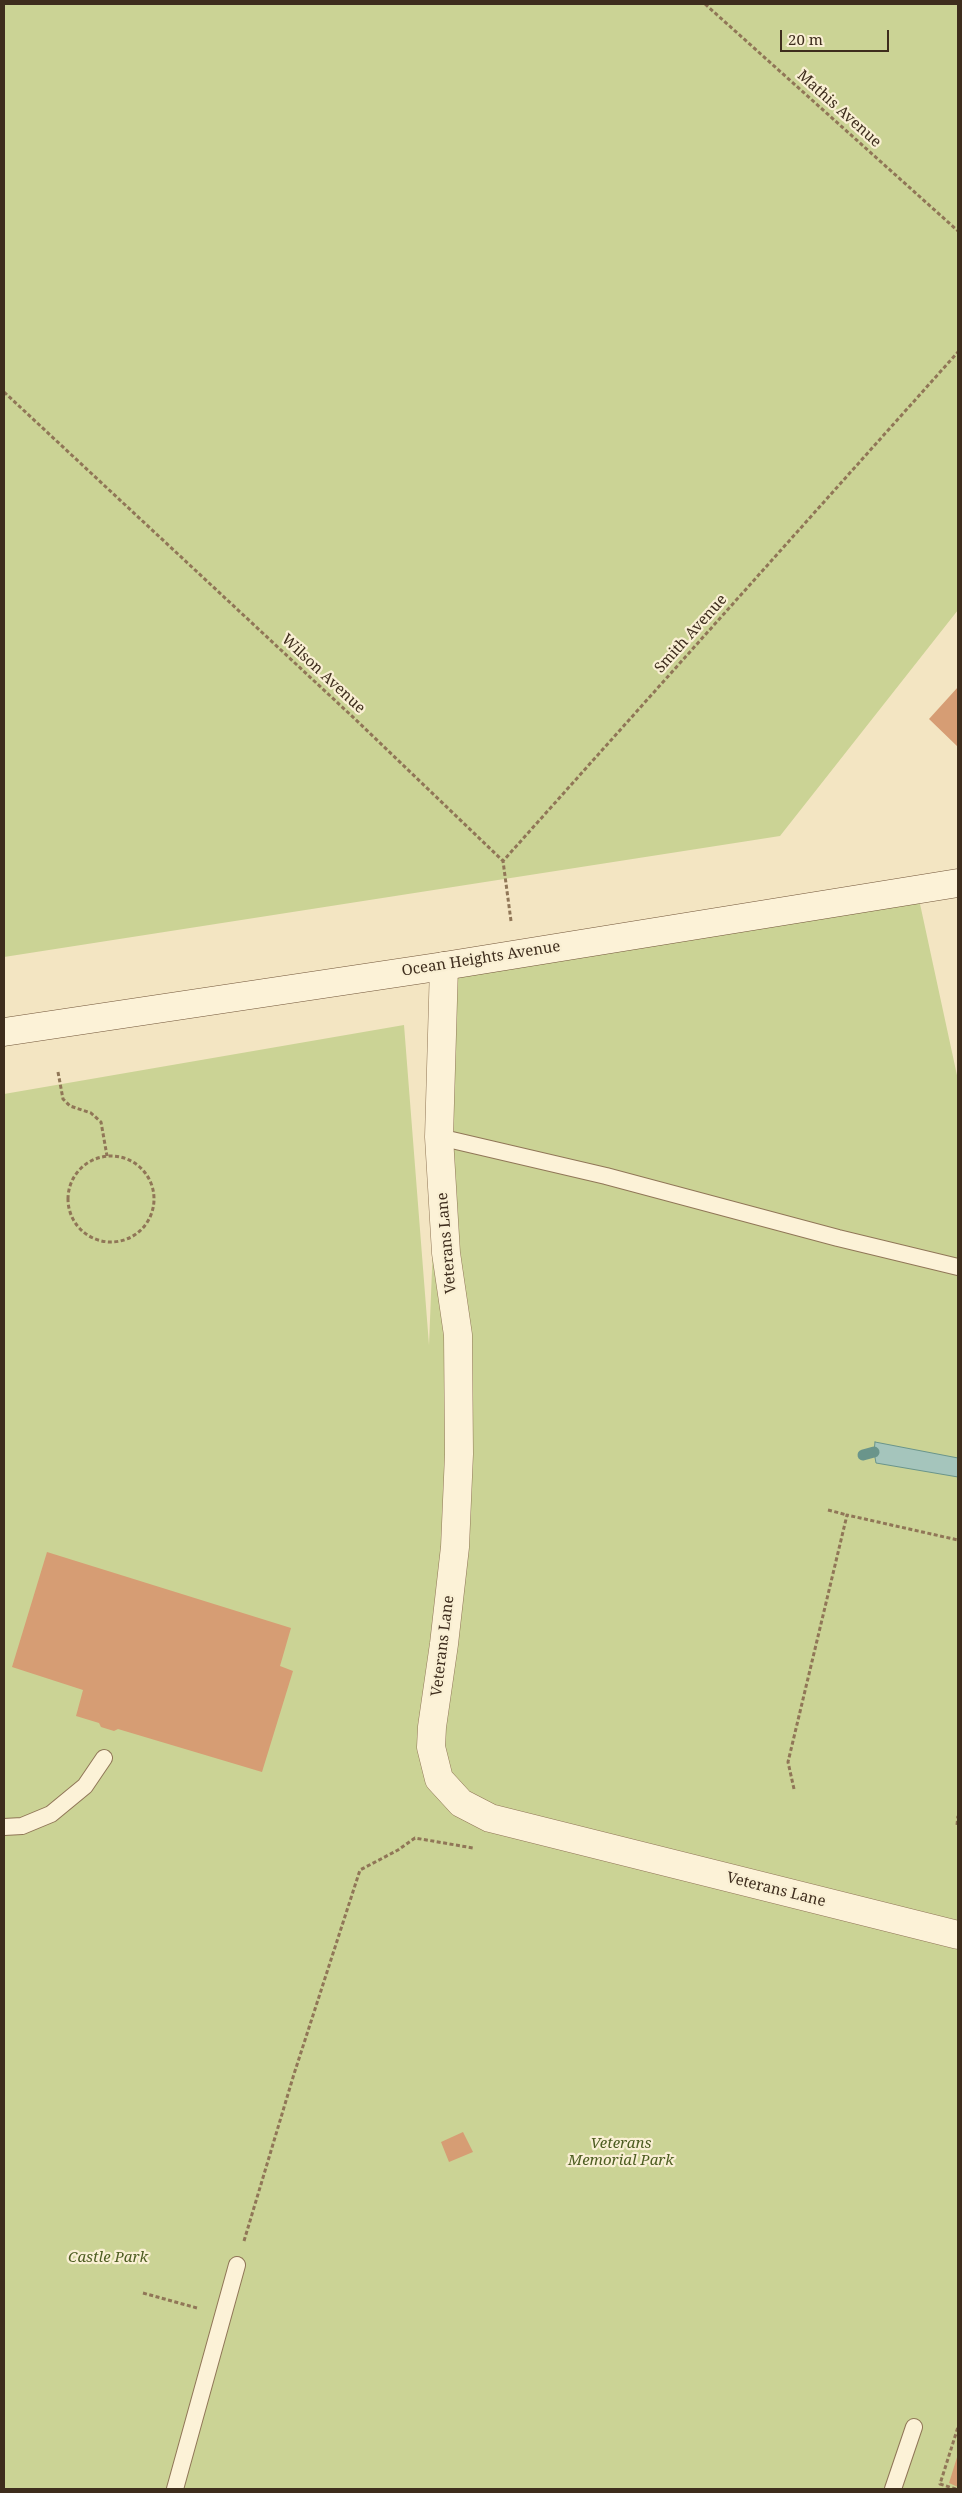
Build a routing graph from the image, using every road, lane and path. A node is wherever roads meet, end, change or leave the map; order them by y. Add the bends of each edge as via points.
1 (705, 4) edge
2 (958, 231) edge
3 (958, 352) edge
4 (4, 392) edge
5 (502, 861) junction
6 (958, 883) edge
7 (515, 954) junction
8 (444, 966) junction
9 (4, 1032) edge
10 (58, 1072) dead end
11 (439, 1137) junction
12 (107, 1156) junction
13 (958, 1267) edge
14 (828, 1510) dead end
15 (847, 1515) junction
16 (958, 1540) edge
17 (104, 1758) dead end
18 (794, 1789) dead end
19 (958, 1816) edge
20 (958, 1825) edge
21 (4, 1827) edge
22 (476, 1849) dead end
23 (958, 1935) edge
24 (237, 2265) joint
25 (143, 2293) dead end
26 (201, 2300) dead end
27 (914, 2427) dead end
28 (958, 2427) edge
29 (175, 2489) edge
30 (893, 2489) edge
31 (956, 2489) edge

1 - 2 path, Mathis Avenue
3 - 5 path, Smith Avenue
4 - 5 path, Wilson Avenue via 355,719
5 - 7 path
6 - 7 street, Ocean Heights Avenue
7 - 8 street, Ocean Heights Avenue
8 - 9 street, Ocean Heights Avenue
8 - 11 street, Veterans Lane
10 - 12 path via 63,1099 70,1106 91,1113 101,1122
11 - 13 lane via 606,1176
11 - 23 street, Veterans Lane via 446,1253 458,1334 455,1547 431,1737 439,1779 462,1803 490,1818
12 - 12 path via 123,1157 136,1163 152,1184 152,1212 145,1226 120,1241 105,1241 85,1232 71,1216 68,1201 75,1175 84,1165
14 - 15 path
15 - 16 path
15 - 18 path via 788,1762
17 - 21 lane via 85,1786 51,1814 22,1826
19 - 20 path
22 - 24 path via 415,1838 360,1870
24 - 29 lane
25 - 26 path via 199,2308
27 - 30 lane
28 - 31 path via 940,2484

